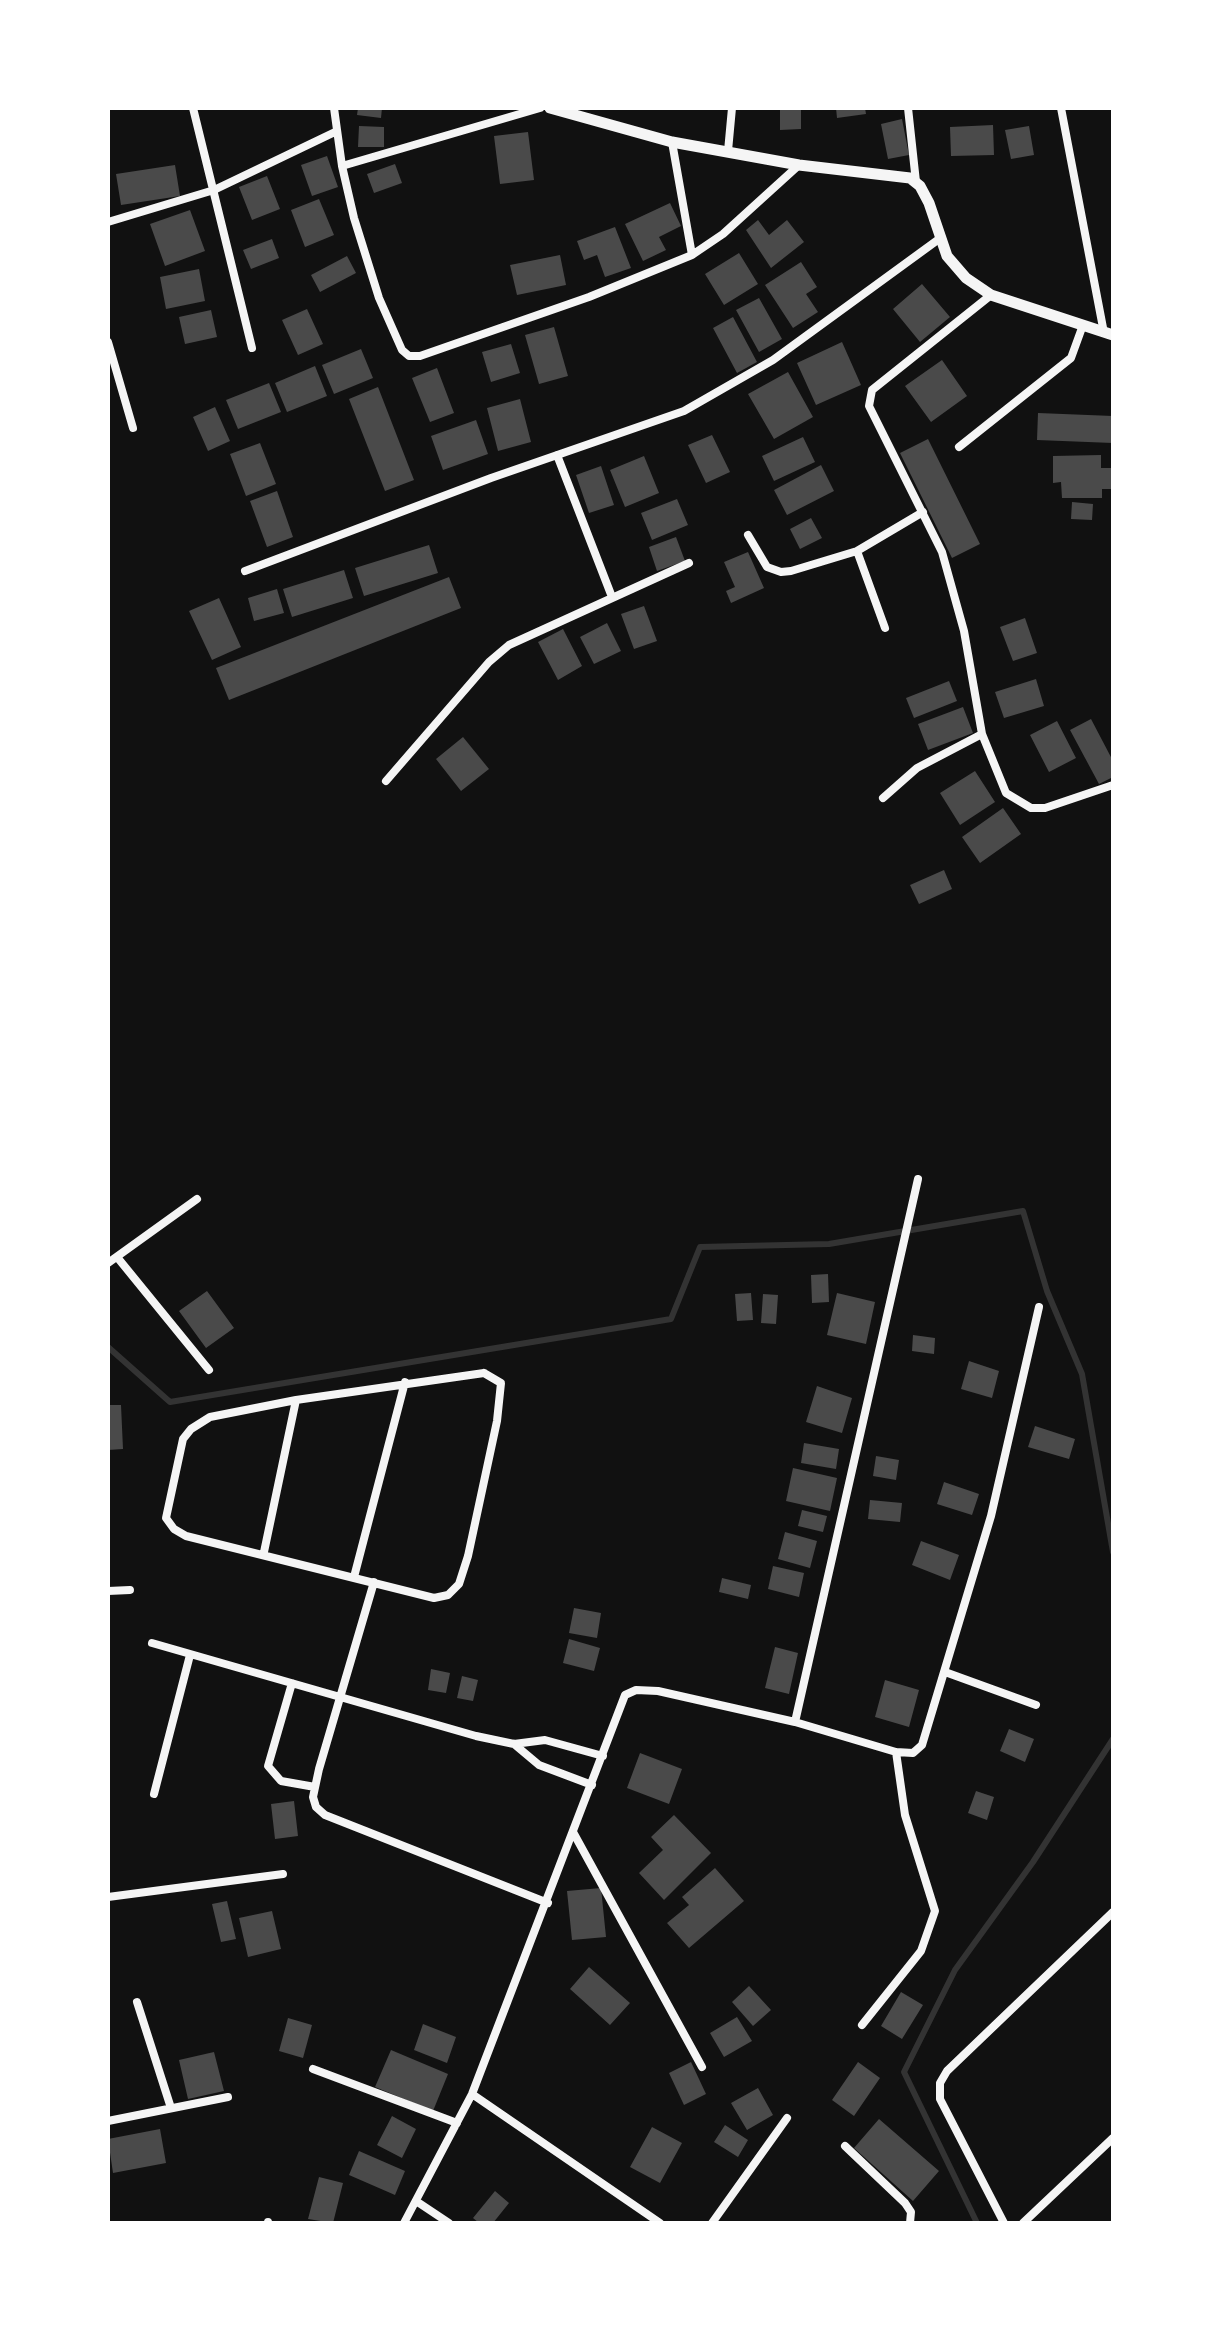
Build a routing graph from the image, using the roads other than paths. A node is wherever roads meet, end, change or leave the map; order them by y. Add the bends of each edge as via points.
1 (193, 108) edge
2 (334, 108) edge
3 (540, 108) edge
4 (550, 108) edge
5 (732, 108) edge
6 (908, 108) edge
7 (1061, 108) edge
8 (335, 132) junction
9 (672, 142) junction
10 (728, 151) junction
11 (799, 165) junction
12 (342, 166) junction
13 (916, 182) junction
14 (214, 190) junction
15 (108, 222) edge
16 (939, 239) junction
17 (692, 255) junction
18 (991, 295) junction
19 (1083, 325) junction
20 (1109, 334) edge
21 (108, 342) edge
22 (252, 348) dead end
23 (133, 428) dead end
24 (959, 447) dead end
25 (557, 455) junction
26 (923, 512) junction
27 (748, 535) dead end
28 (857, 551) junction
29 (689, 563) dead end
30 (245, 571) dead end
31 (612, 597) junction
32 (885, 628) dead end
33 (982, 734) junction
34 (386, 781) dead end
35 (1113, 785) edge
36 (883, 798) dead end
37 (918, 1179) dead end
38 (197, 1199) dead end
39 (117, 1257) junction
40 (108, 1263) edge
41 (1039, 1307) dead end
42 (209, 1370) dead end
43 (405, 1382) junction
44 (296, 1400) junction
45 (264, 1552) junction
46 (354, 1577) junction
47 (374, 1582) junction
48 (130, 1590) dead end
49 (108, 1591) edge
50 (152, 1643) dead end
51 (190, 1655) junction
52 (945, 1672) junction
53 (292, 1683) junction
54 (342, 1698) junction
55 (1036, 1705) dead end
56 (795, 1722) junction
57 (514, 1744) junction
58 (896, 1752) junction
59 (603, 1756) junction
60 (592, 1785) junction
61 (315, 1787) junction
62 (154, 1794) dead end
63 (573, 1832) junction
64 (283, 1874) dead end
65 (108, 1897) edge
66 (548, 1903) junction
67 (1113, 1912) edge
68 (137, 2002) dead end
69 (862, 2025) dead end
70 (702, 2067) dead end
71 (313, 2069) dead end
72 (472, 2094) junction
73 (228, 2097) dead end
74 (171, 2108) junction
75 (787, 2118) dead end
76 (108, 2121) edge
77 (457, 2123) junction
78 (1113, 2138) edge
79 (845, 2146) dead end
80 (416, 2201) junction
81 (404, 2223) edge
82 (449, 2223) edge
83 (660, 2223) edge
84 (712, 2223) edge
85 (910, 2223) edge
86 (1004, 2223) edge
87 (1023, 2223) edge

1 - 14 street
2 - 8 street
3 - 12 street
4 - 9 street
5 - 10 street
6 - 13 street
7 - 20 street
8 - 12 street
8 - 14 street
9 - 10 street
9 - 17 street
10 - 11 street
11 - 13 street via 894,174
11 - 17 street
12 - 17 street via 379,298 409,356 589,297
13 - 16 street via 929,203
14 - 15 street
14 - 22 street
16 - 18 street via 955,267
16 - 25 street via 724,391 684,411
18 - 19 street
18 - 26 street via 868,396
19 - 20 street
19 - 24 street via 1071,358
21 - 23 street
25 - 30 street
25 - 31 street
26 - 28 street
26 - 33 street via 953,589
27 - 28 street via 767,567 781,572
28 - 32 street
29 - 31 street
31 - 34 street via 497,655
33 - 35 street via 1006,793 1031,808 1053,806
33 - 36 street via 917,768
37 - 56 street
38 - 39 street
39 - 40 street
39 - 42 street
41 - 52 street via 991,1516
43 - 44 street
43 - 46 street
43 - 47 street via 484,1373 496,1377 502,1389 459,1584 442,1598
44 - 45 street
44 - 45 street via 224,1412 191,1429 180,1448 166,1509 169,1524 179,1533
45 - 46 street
46 - 47 street
47 - 54 street
48 - 49 street
50 - 51 street
51 - 53 street
51 - 62 street
52 - 55 street
52 - 58 street via 922,1745 913,1753
53 - 54 street
53 - 61 street via 268,1766 281,1781
54 - 57 street
54 - 61 street
56 - 58 street
56 - 59 street via 636,1690 622,1699
57 - 59 street via 545,1740
57 - 60 street via 539,1765
58 - 69 street via 905,1815 935,1911 921,1951
59 - 60 street
60 - 63 street
61 - 66 street via 314,1803 325,1815
63 - 66 street
63 - 70 street
64 - 65 street
66 - 72 street
67 - 86 street via 940,2083 940,2099
68 - 74 street
71 - 77 street
72 - 77 street
72 - 83 street
73 - 74 street
74 - 76 street
75 - 84 street
77 - 80 street
78 - 87 street
79 - 85 street via 909,2207
80 - 81 street
80 - 82 street

